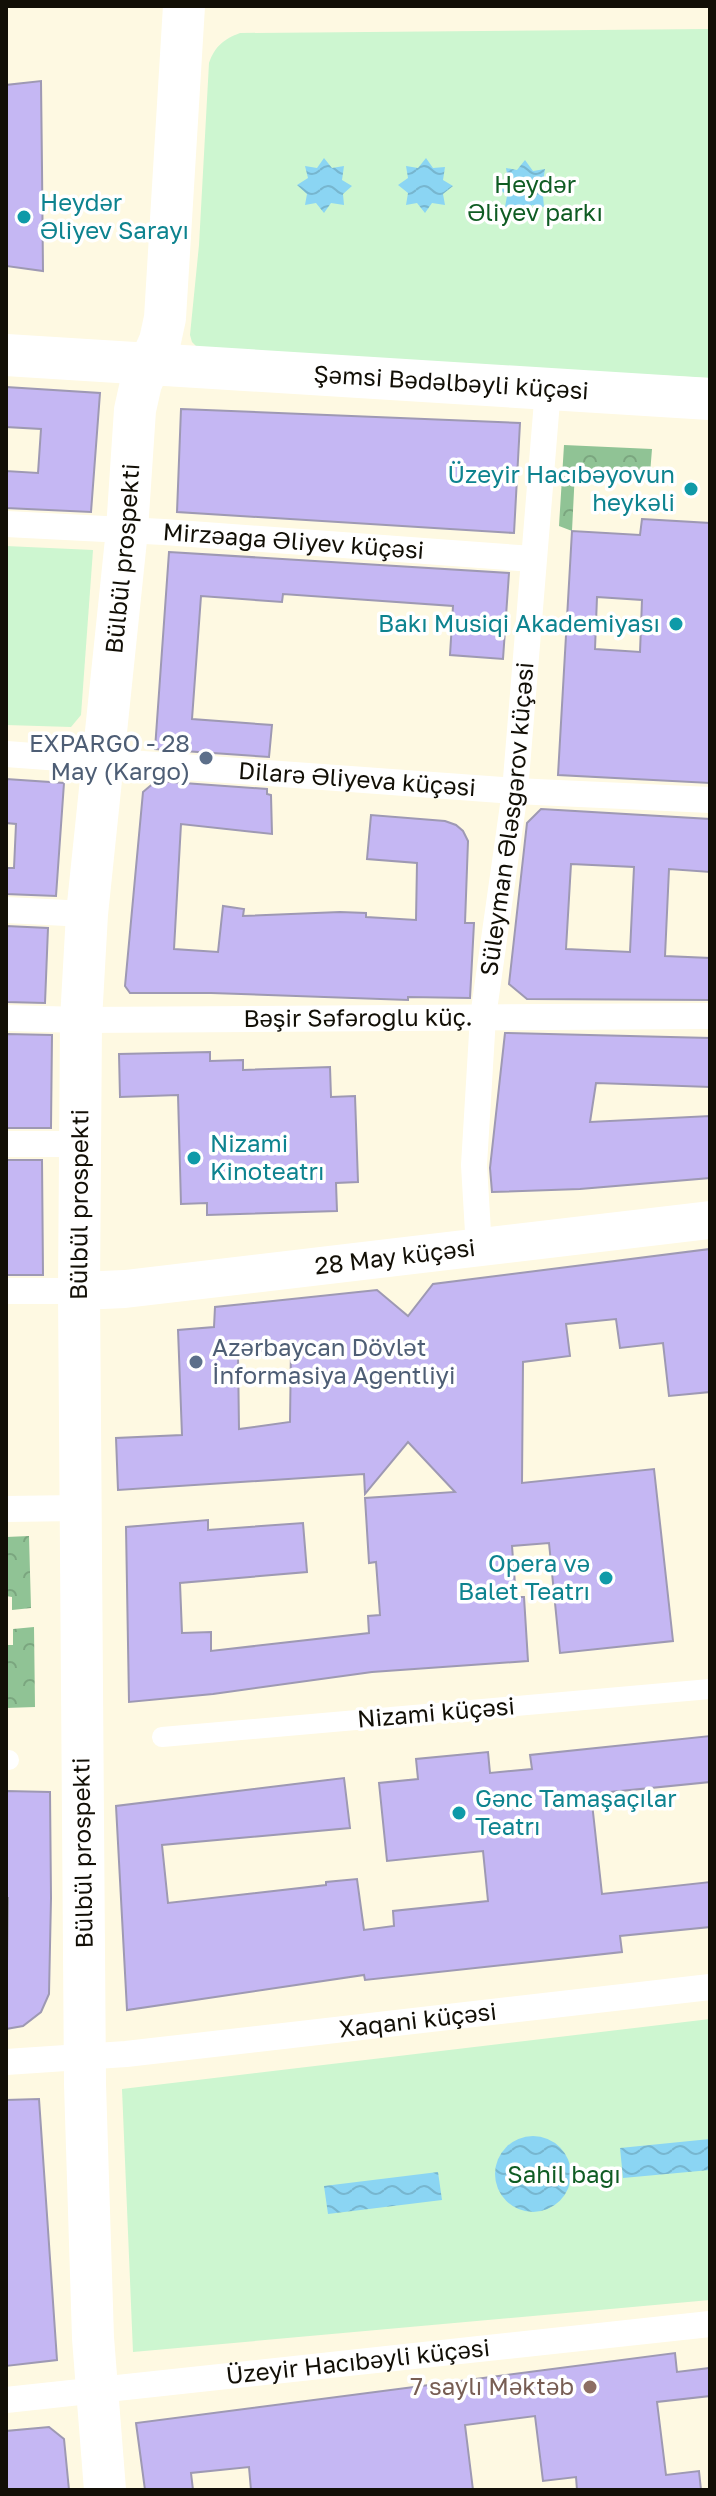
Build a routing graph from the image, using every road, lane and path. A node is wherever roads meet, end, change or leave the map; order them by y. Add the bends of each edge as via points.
1 (184, 6) edge
2 (6, 355) edge
3 (144, 378) junction
4 (548, 389) junction
5 (710, 399) edge
6 (6, 524) edge
7 (127, 530) junction
8 (533, 559) junction
9 (6, 754) edge
10 (103, 761) junction
11 (515, 791) junction
12 (710, 800) edge
13 (6, 910) edge
14 (87, 914) junction
15 (710, 1016) edge
16 (483, 1017) junction
17 (6, 1018) edge
18 (81, 1020) junction
19 (6, 1144) edge
20 (79, 1144) junction
21 (710, 1220) edge
22 (479, 1249) junction
23 (6, 1291) edge
24 (79, 1291) junction
25 (80, 1508) junction
26 (6, 1509) edge
27 (710, 1689) edge
28 (162, 1737) dead end
29 (710, 1987) edge
30 (76, 2055) junction
31 (6, 2062) edge
32 (710, 2324) edge
33 (96, 2389) junction
34 (6, 2400) edge
35 (105, 2490) edge

1 - 3 main road, Bülbül prospekti via 165,318
2 - 3 main road, Şəmsi Bədəlbəyli küçəsi via 102,361
3 - 4 main road, Şəmsi Bədəlbəyli küçəsi via 194,367
3 - 7 main road, Bülbül prospekti
4 - 5 main road, Şəmsi Bədəlbəyli küçəsi
4 - 8 street, Süleyman Ələsgərov küçəsi
6 - 7 street, Mirzəağa Əliyev küçəsi
7 - 8 street, Mirzəağa Əliyev küçəsi
7 - 10 main road, Bülbül prospekti
8 - 11 street, Süleyman Ələsgərov küçəsi
9 - 10 street, Dilarə Əliyeva küçəsi
10 - 11 street, Dilarə Əliyeva küçəsi
10 - 14 main road, Bülbül prospekti
11 - 12 street, Dilarə Əliyeva küçəsi
11 - 16 street, Süleyman Ələsgərov küçəsi
13 - 14 street
14 - 18 main road, Bülbül prospekti
15 - 16 street, Bəşir Səfəroğlu küç.
16 - 18 street, Bəşir Səfəroğlu küç.
16 - 22 street, Süleyman Ələsgərov küçəsi via 474,1165
17 - 18 street, Bəşir Səfəroğlu küç.
18 - 20 main road, Bülbül prospekti
19 - 20 street
20 - 24 main road, Bülbül prospekti
21 - 22 main road, 28 May küçəsi
22 - 24 main road, 28 May küçəsi
23 - 24 street
24 - 25 main road, Bülbül prospekti
25 - 26 street
25 - 30 main road, Bülbül prospekti
27 - 28 street, Nizami küçəsi
29 - 30 street, Xaqani küçəsi via 126,2054
30 - 31 street
30 - 33 main road, Bülbül prospekti
32 - 33 street, Üzeyir Hacıbəyli küçəsi
33 - 34 street, Üzeyir Hacıbəyli küçəsi
33 - 35 main road, Bülbül prospekti

